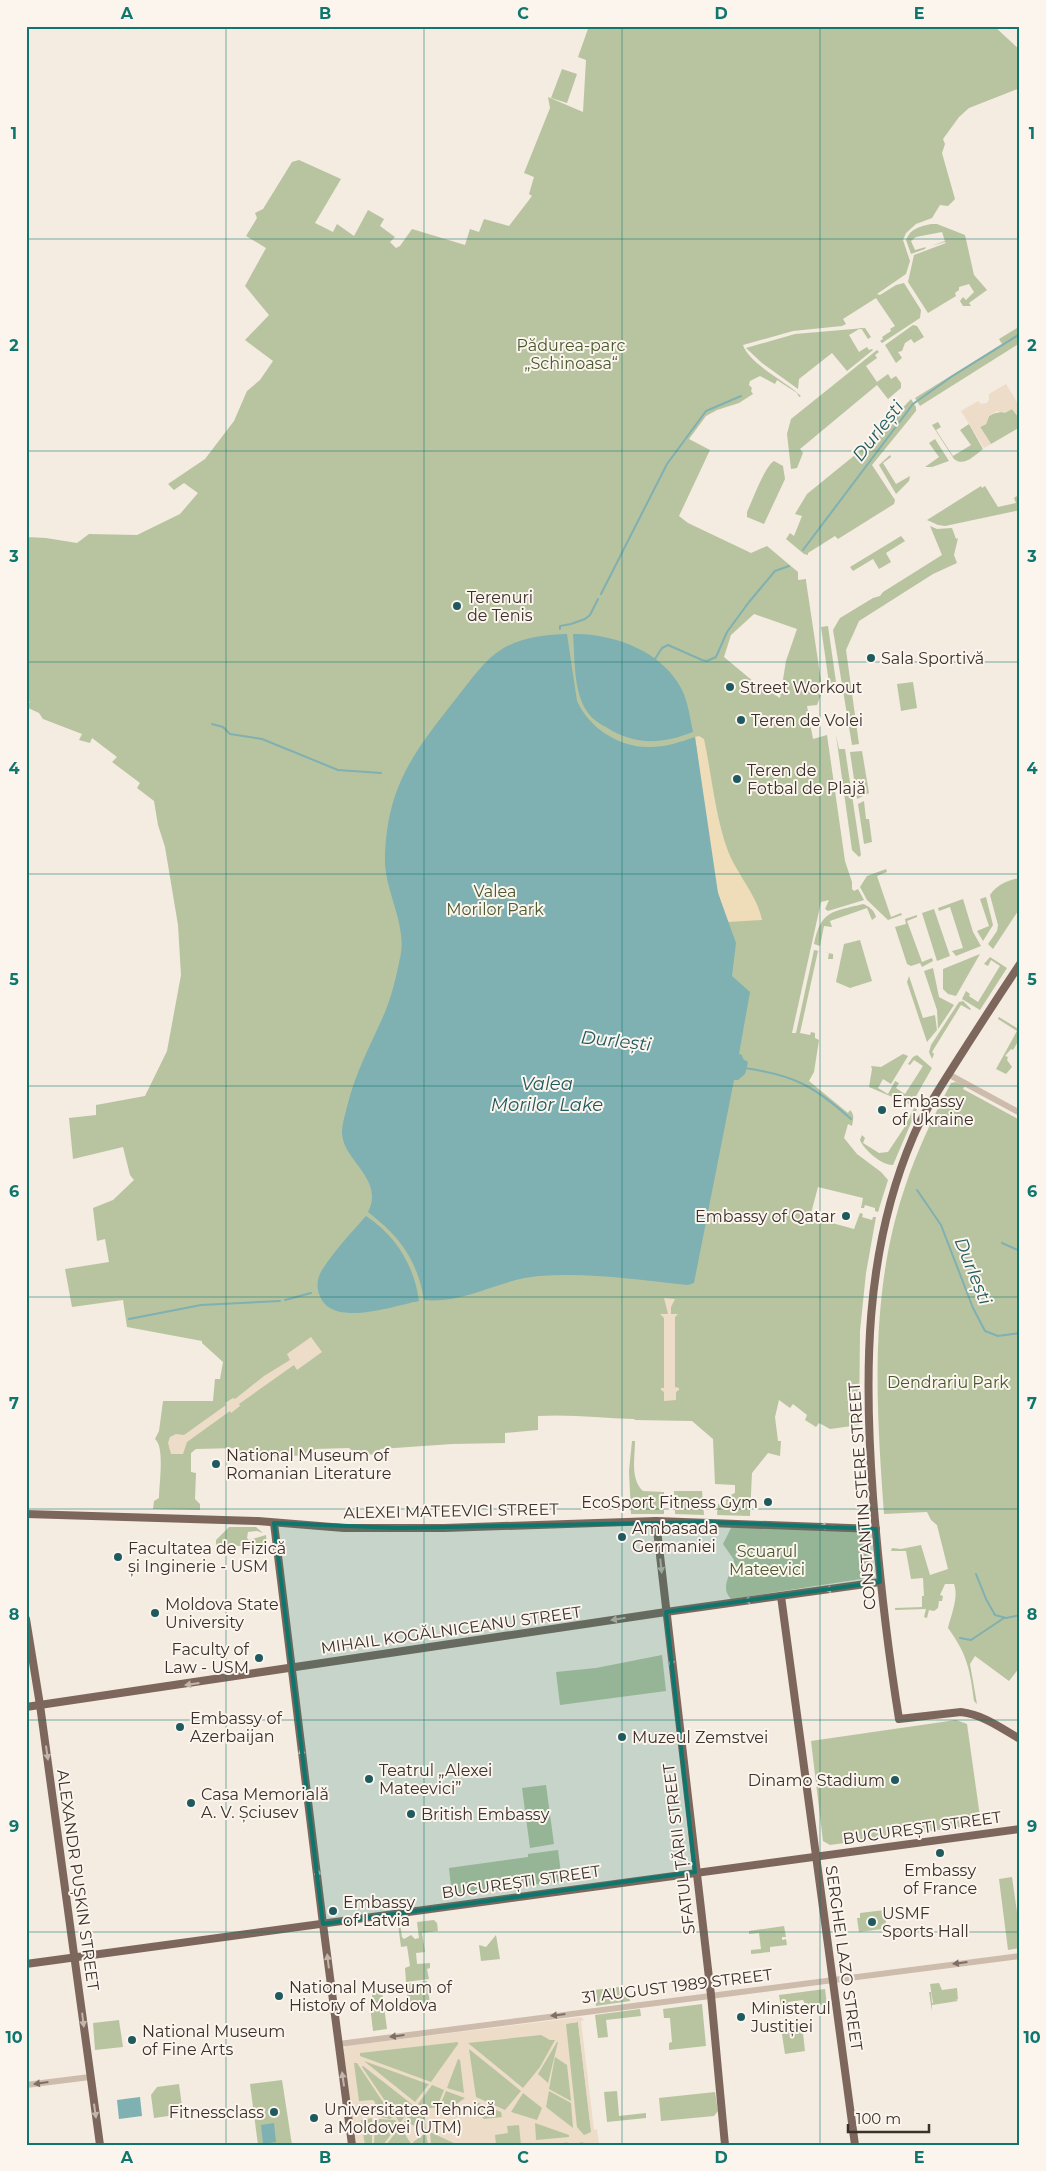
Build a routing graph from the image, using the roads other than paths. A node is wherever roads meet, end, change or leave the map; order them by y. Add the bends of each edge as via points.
1 (1020, 964) edge
2 (948, 1074) junction
3 (1020, 1113) edge
4 (26, 1514) edge
5 (656, 1521) junction
6 (274, 1523) junction
7 (876, 1529) junction
8 (880, 1582) junction
9 (781, 1596) junction
10 (666, 1612) junction
11 (26, 1619) edge
12 (292, 1667) junction
13 (40, 1705) junction
14 (26, 1707) edge
15 (1020, 1739) edge
16 (1020, 1828) edge
17 (817, 1856) junction
18 (695, 1872) junction
19 (323, 1924) junction
20 (1020, 1956) edge
21 (75, 1959) junction
22 (26, 1964) edge
23 (833, 1980) junction
24 (711, 1996) junction
25 (339, 2044) junction
26 (90, 2077) junction
27 (26, 2085) edge
28 (100, 2145) edge
29 (352, 2145) edge
30 (725, 2145) edge
31 (855, 2145) edge

1 - 2 main road, CONSTANTIN STERE STREET
2 - 3 street
2 - 7 main road, CONSTANTIN STERE STREET via 930,1102 902,1165 876,1264 868,1363 868,1424
4 - 6 main road, ALEXEI MATEEVICI STREET
5 - 6 main road, ALEXEI MATEEVICI STREET via 398,1528
7 -> 5 main road, ALEXEI MATEEVICI STREET
5 -> 10 main road, SFATUL ȚĂRII STREET
6 - 12 main road
7 - 8 main road, CONSTANTIN STERE STREET
8 -> 9 main road, MIHAIL KOGĂLNICEANU STREET
8 - 15 main road, CONSTANTIN STERE STREET via 899,1719 971,1713 988,1719
9 -> 10 main road, MIHAIL KOGĂLNICEANU STREET
9 - 17 main road, SERGHEI LAZO STREET
10 -> 12 main road, MIHAIL KOGĂLNICEANU STREET
10 -> 18 main road, SFATUL ȚĂRII STREET
11 - 13 main road, ALEXANDR PUȘKIN STREET
12 -> 13 main road, MIHAIL KOGĂLNICEANU STREET
19 -> 12 main road
13 - 14 main road, MIHAIL KOGĂLNICEANU STREET
13 -> 21 main road, ALEXANDR PUȘKIN STREET
16 - 17 main road, BUCUREȘTI STREET
17 - 18 main road, BUCUREȘTI STREET
17 - 23 main road, SERGHEI LAZO STREET
18 - 19 main road, BUCUREȘTI STREET
18 - 24 main road, SFATUL ȚĂRII STREET
19 - 21 main road, BUCUREȘTI STREET
25 -> 19 main road
20 -> 23 street, 31 AUGUST 1989 STREET
21 - 22 main road, BUCUREȘTI STREET
21 -> 26 main road, ALEXANDR PUȘKIN STREET
23 - 24 street, 31 AUGUST 1989 STREET
23 - 31 main road, SERGHEI LAZO STREET
24 -> 25 street, 31 AUGUST 1989 STREET
24 - 30 main road, SFATUL ȚĂRII STREET
29 -> 25 main road
26 -> 27 street
26 -> 28 main road, ALEXANDR PUȘKIN STREET

